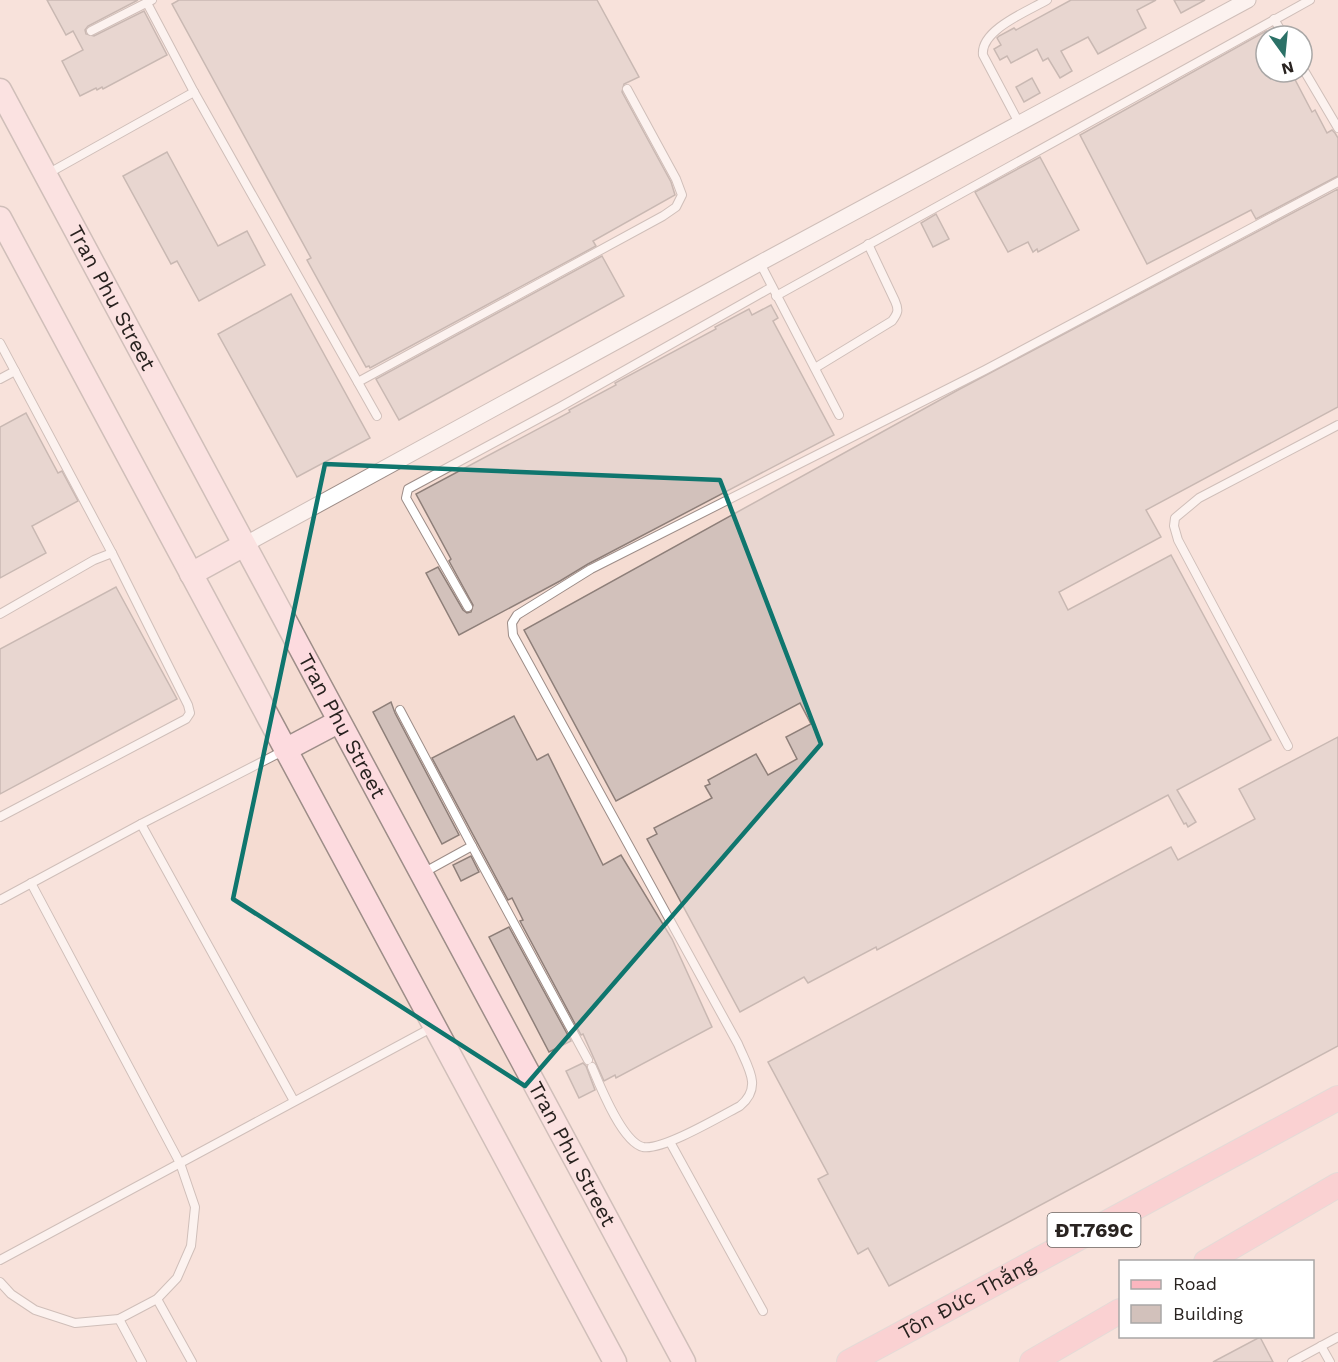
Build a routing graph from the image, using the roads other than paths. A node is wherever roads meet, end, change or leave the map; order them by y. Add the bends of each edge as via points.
1 (1047, 0) edge
2 (1248, 0) edge
3 (1310, 0) edge
4 (149, 1) edge
5 (1228, 5) edge
6 (1274, 19) junction
7 (1277, 24) edge
8 (91, 31) dead end
9 (1312, 84) edge
10 (0, 90) edge
11 (627, 90) dead end
12 (194, 92) junction
13 (1019, 123) junction
14 (1338, 128) edge
15 (46, 175) junction
16 (1338, 182) edge
17 (0, 218) edge
18 (868, 244) junction
19 (760, 263) junction
20 (772, 287) junction
21 (776, 296) junction
22 (0, 343) edge
23 (815, 368) junction
24 (15, 371) junction
25 (0, 379) edge
26 (358, 382) junction
27 (839, 415) dead end
28 (377, 416) dead end
29 (1338, 425) edge
30 (244, 545) junction
31 (112, 553) junction
32 (191, 574) junction
33 (468, 607) dead end
34 (0, 614) edge
35 (400, 710) dead end
36 (338, 722) junction
37 (1288, 746) dead end
38 (285, 750) junction
39 (0, 817) edge
40 (141, 824) junction
41 (472, 846) junction
42 (420, 874) junction
43 (31, 884) junction
44 (0, 900) edge
45 (434, 1027) junction
46 (1338, 1098) edge
47 (294, 1101) junction
48 (670, 1142) junction
49 (180, 1163) junction
50 (1338, 1185) edge
51 (0, 1260) edge
52 (1209, 1260) edge
53 (0, 1282) edge
54 (157, 1299) junction
55 (763, 1311) dead end
56 (1119, 1312) edge
57 (119, 1319) junction
58 (1338, 1337) edge
59 (1321, 1346) junction
60 (614, 1361) edge
61 (142, 1362) edge
62 (192, 1362) edge
63 (684, 1362) edge
64 (849, 1362) edge
65 (1032, 1362) edge
66 (1292, 1362) edge
67 (1330, 1362) edge

1 - 13 lane via 1004,24 982,46
2 - 5 street
3 - 6 lane
4 - 8 lane
4 - 12 lane
5 - 13 street
6 - 7 lane
6 - 18 lane
9 - 14 lane
10 - 15 main road, Tran Phu Street
11 - 26 lane via 676,179 682,195 676,207
12 - 15 lane
12 - 26 lane
13 - 19 street
15 - 30 main road, Tran Phu Street
16 - 48 lane via 985,370 591,569 517,615 512,624 513,635 738,1044 752,1077 750,1098 740,1106
17 - 32 main road
18 - 21 lane
18 - 23 lane via 898,314
19 - 20 lane
19 - 30 street
20 - 21 lane
20 - 33 lane via 408,489 406,498
21 - 23 lane
22 - 24 lane
23 - 27 lane
24 - 25 lane
24 - 31 lane
26 - 28 lane
29 - 37 lane via 1200,498 1176,518 1174,526
30 - 32 main road
30 - 36 main road, Tran Phu Street
31 - 34 lane
31 - 39 lane via 190,713 186,719
32 - 38 main road
35 - 41 lane
36 - 38 main road
36 - 42 main road, Tran Phu Street
38 - 40 lane
38 - 45 main road
40 - 43 lane
40 - 47 lane
41 - 42 lane
41 - 48 lane via 612,1112 636,1144 645,1148
42 - 63 main road, Tran Phu Street
43 - 44 lane
43 - 49 lane
45 - 47 lane
45 - 60 main road
46 - 64 main road, Tôn Đức Thắng / ĐT.769C
47 - 49 lane
48 - 55 lane
49 - 51 lane
49 - 54 lane via 195,1207 191,1246 177,1278
50 - 52 main road
53 - 57 lane via 35,1310 75,1323
54 - 57 lane
54 - 62 lane
56 - 65 main road
57 - 61 lane
58 - 59 lane
59 - 66 lane
59 - 67 lane

